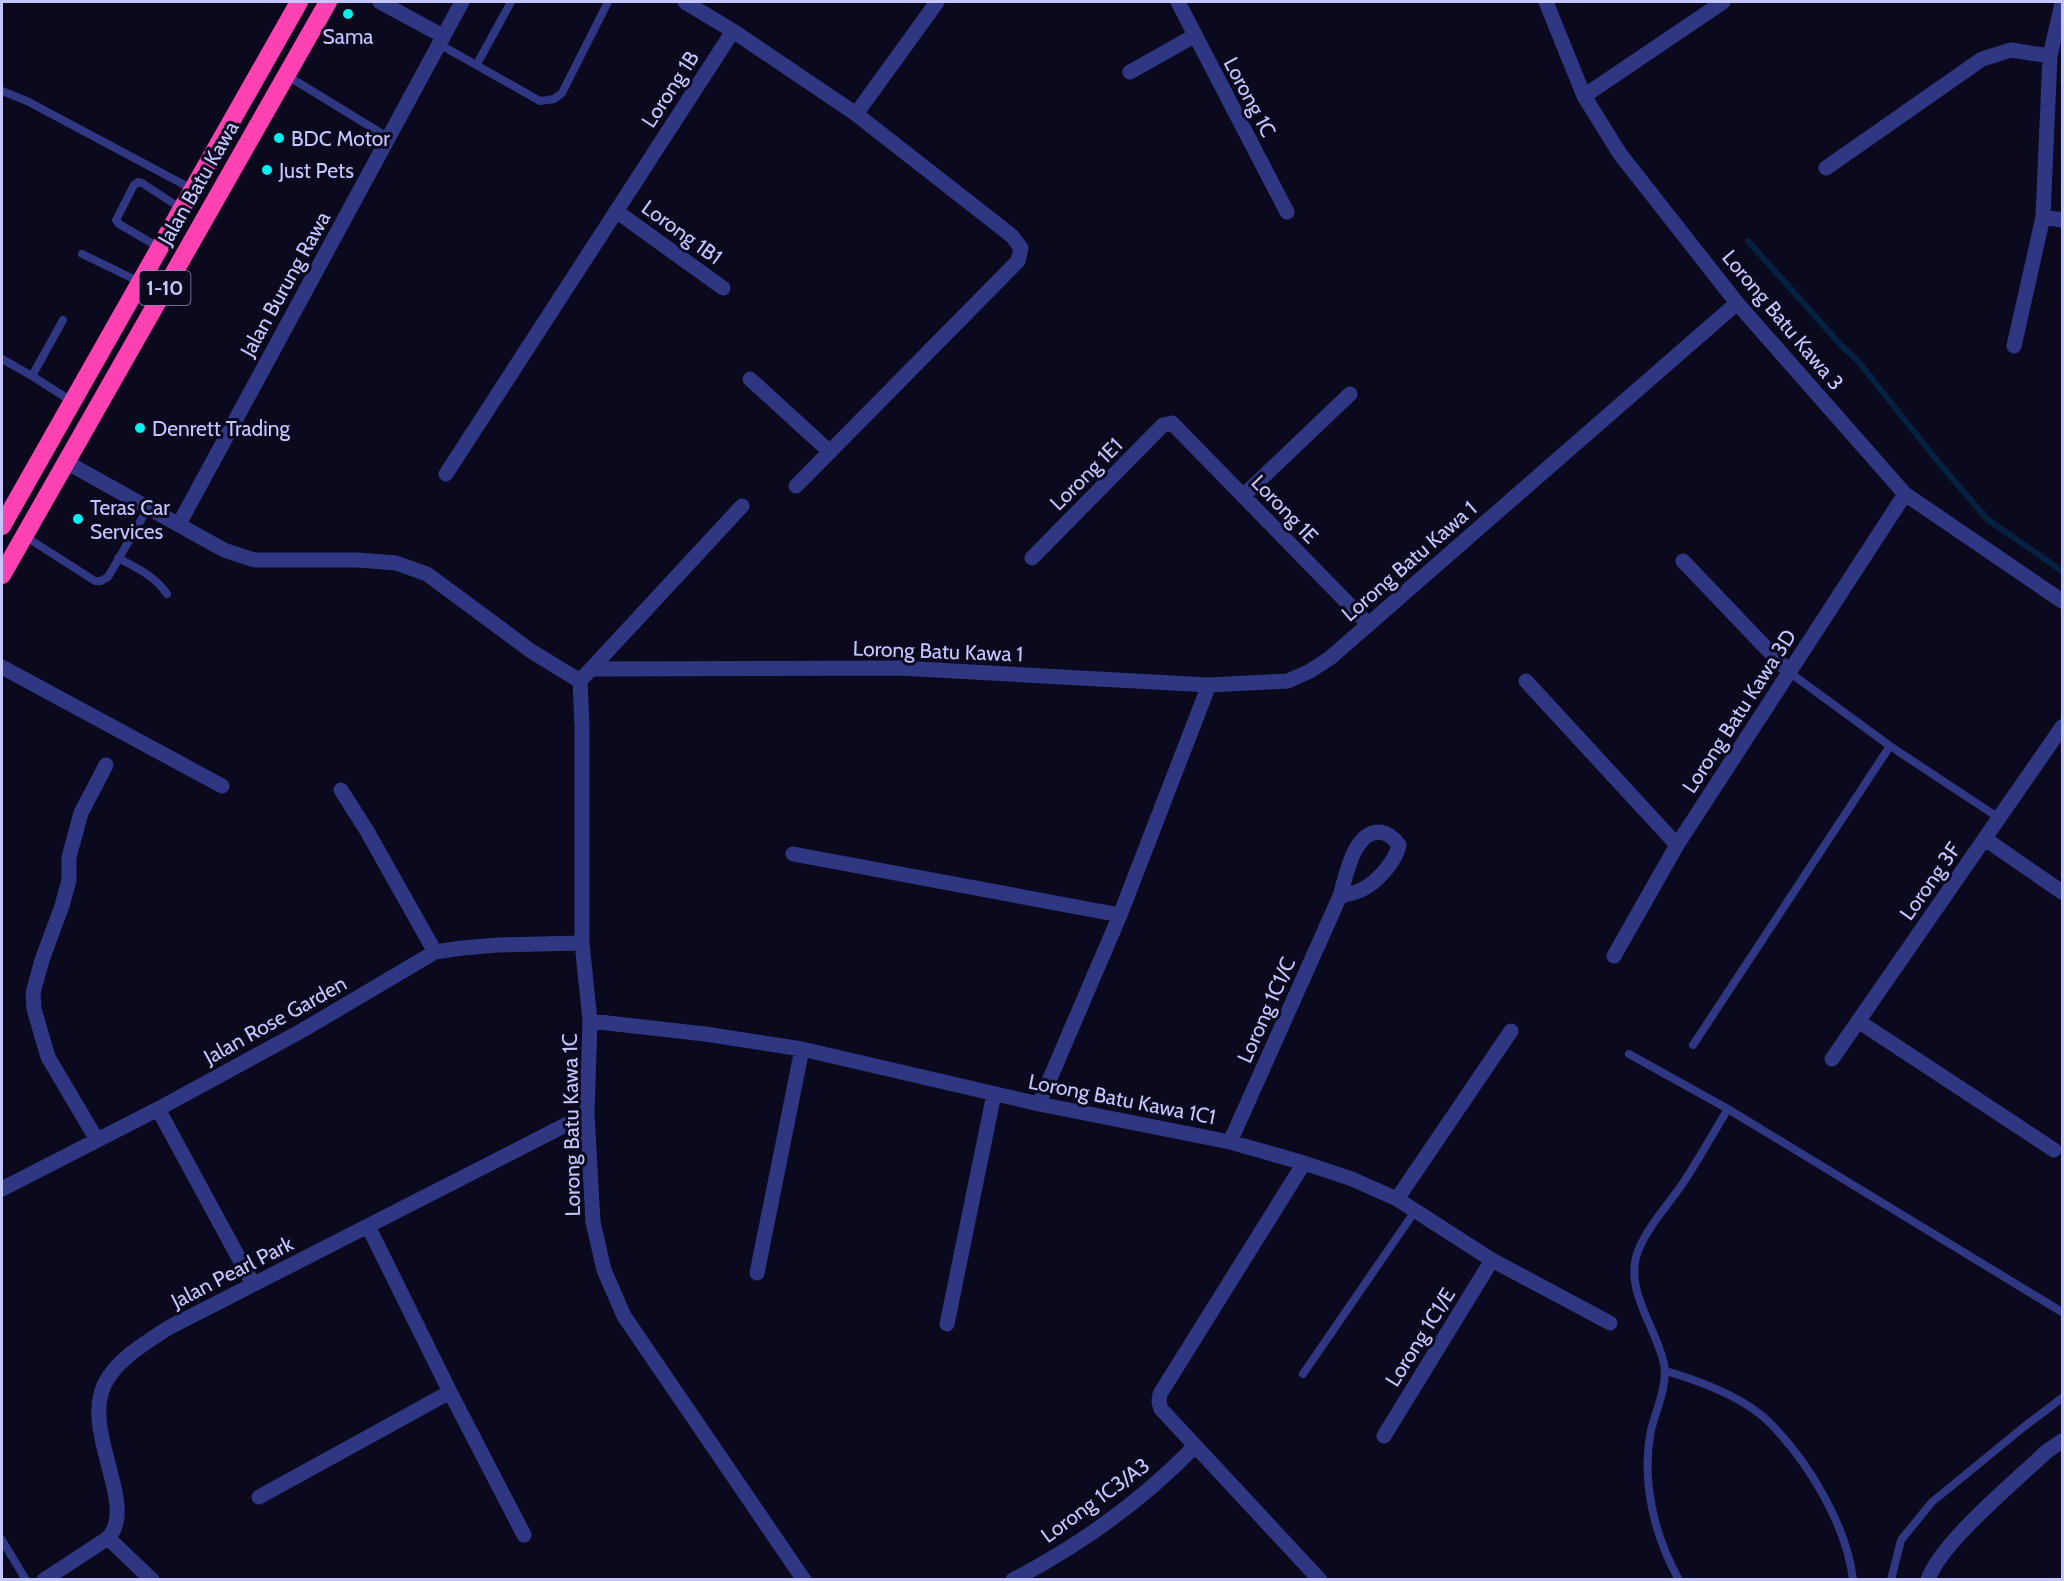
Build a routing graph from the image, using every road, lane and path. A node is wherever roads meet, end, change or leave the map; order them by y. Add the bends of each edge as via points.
1 (299, 2) edge
2 (328, 2) edge
3 (380, 2) edge
4 (462, 2) edge
5 (511, 2) edge
6 (608, 2) edge
7 (938, 2) edge
8 (1178, 2) edge
9 (1546, 2) edge
10 (1723, 2) edge
11 (696, 4) edge
12 (2062, 4) edge
13 (733, 31) junction
14 (1194, 36) junction
15 (441, 40) junction
16 (2050, 56) junction
17 (477, 64) junction
18 (1130, 72) dead end
19 (286, 75) junction
20 (2, 91) edge
21 (1584, 96) junction
22 (856, 114) junction
23 (389, 138) junction
24 (1826, 168) dead end
25 (193, 189) junction
26 (182, 209) junction
27 (616, 211) junction
28 (1287, 212) dead end
29 (2043, 217) junction
30 (2062, 220) edge
31 (160, 248) junction
32 (82, 254) dead end
33 (141, 282) junction
34 (723, 288) dead end
35 (1737, 303) junction
36 (63, 320) dead end
37 (2014, 346) dead end
38 (2, 359) edge
39 (32, 376) junction
40 (750, 379) dead end
41 (1350, 394) dead end
42 (73, 402) junction
43 (1172, 423) joint
44 (830, 452) junction
45 (66, 462) junction
46 (446, 474) dead end
47 (796, 486) dead end
48 (1905, 494) junction
49 (1243, 496) junction
50 (742, 506) dead end
51 (148, 508) junction
52 (179, 524) junction
53 (2, 526) edge
54 (23, 535) junction
55 (118, 558) junction
56 (1032, 558) dead end
57 (1683, 561) dead end
58 (2, 575) edge
59 (167, 594) dead end
60 (2062, 601) edge
61 (1369, 625) junction
62 (2, 667) edge
63 (591, 669) junction
64 (1789, 672) junction
65 (580, 681) junction
66 (1526, 681) dead end
67 (1209, 685) junction
68 (2062, 727) edge
69 (1890, 746) junction
70 (106, 765) dead end
71 (222, 786) dead end
72 (341, 790) dead end
73 (1999, 818) junction
74 (1985, 838) junction
75 (1677, 845) junction
76 (793, 855) dead end
77 (2062, 892) edge
78 (1340, 896) dead end
79 (1119, 915) junction
80 (582, 943) junction
81 (435, 952) junction
82 (1614, 956) dead end
83 (590, 1021) junction
84 (1858, 1021) junction
85 (1511, 1031) dead end
86 (1693, 1045) dead end
87 (802, 1049) junction
88 (1629, 1054) dead end
89 (1832, 1059) dead end
90 (994, 1094) junction
91 (1039, 1104) junction
92 (1728, 1109) junction
93 (158, 1110) junction
94 (587, 1114) junction
95 (97, 1140) junction
96 (1230, 1142) junction
97 (2054, 1150) dead end
98 (1304, 1163) junction
99 (2, 1189) edge
100 (1397, 1198) junction
101 (1414, 1211) junction
102 (368, 1226) junction
103 (1492, 1260) junction
104 (757, 1273) dead end
105 (253, 1284) junction
106 (2062, 1312) edge
107 (1610, 1323) dead end
108 (947, 1324) dead end
109 (1666, 1371) junction
110 (1303, 1374) dead end
111 (450, 1392) junction
112 (2062, 1398) edge
113 (1384, 1436) dead end
114 (2062, 1441) edge
115 (1195, 1446) junction
116 (259, 1497) dead end
117 (525, 1535) dead end
118 (108, 1538) junction
119 (2, 1540) edge
120 (26, 1580) edge
121 (44, 1580) edge
122 (152, 1580) edge
123 (804, 1580) edge
124 (1013, 1580) edge
125 (1320, 1580) edge
126 (1679, 1580) edge
127 (1853, 1580) edge
128 (1891, 1580) edge
129 (1928, 1580) edge

1 - 25 highway, Jalan Batu Kawa / 1-10
2 - 19 highway, Jalan Batu Kawa / 1-10
3 - 15 street
4 - 15 street, Jalan Burung Rawa
5 - 17 lane
6 - 17 lane via 562,93 554,99 540,101
7 - 22 street
8 - 14 street, Lorong 1C
9 - 21 street, Lorong Batu Kawa 3
10 - 21 street
11 - 13 street
12 - 16 street
13 - 22 street
13 - 27 street, Lorong 1B
14 - 18 street
14 - 28 street, Lorong 1C
15 - 17 lane
15 - 23 street, Jalan Burung Rawa
16 - 24 street via 2011,50 1982,59
16 - 29 street
19 - 23 lane
19 - 45 highway, Jalan Batu Kawa / 1-10
20 - 25 lane
21 - 35 street, Lorong Batu Kawa 3 via 1620,154
22 - 44 street via 1012,236 1020,248 1018,261
23 - 52 street, Jalan Burung Rawa
25 - 26 highway, Jalan Batu Kawa / 1-10
26 - 31 highway, Jalan Batu Kawa / 1-10
26 - 31 lane via 142,183 134,185 116,220
27 - 34 street, Lorong 1B1
27 - 46 street, Lorong 1B
29 - 30 street
29 - 37 street
31 - 33 highway, Jalan Batu Kawa / 1-10
32 - 33 lane
33 - 42 highway, Jalan Batu Kawa / 1-10
35 - 48 street, Lorong Batu Kawa 3
35 - 61 street, Lorong Batu Kawa 1
36 - 39 lane
38 - 39 lane
39 - 42 lane
40 - 44 street
41 - 49 street
42 - 53 highway, Jalan Batu Kawa / 1-10
43 - 49 street, Lorong 1E
43 - 56 street, Lorong 1E1 via 1163,425
44 - 47 street
45 - 51 street
45 - 54 highway, Jalan Batu Kawa / 1-10
48 - 60 street, Lorong Batu Kawa 3
48 - 64 street, Lorong Batu Kawa 3D
49 - 61 street, Lorong 1E
50 - 63 street
51 - 52 street
51 - 55 lane
52 - 65 street via 224,550 254,560 396,563 427,574 531,651
54 - 55 lane via 95,581 108,577
54 - 58 highway, Jalan Batu Kawa / 1-10
55 - 59 lane via 160,582
57 - 64 street
61 - 67 street, Lorong Batu Kawa 1 via 1330,658 1288,681
62 - 71 street
63 - 65 street
63 - 67 street, Lorong Batu Kawa 1 via 899,668
64 - 69 lane
64 - 75 street, Lorong Batu Kawa 3D
65 - 80 street, Lorong Batu Kawa 1C
66 - 75 street
67 - 79 street
68 - 73 street, Lorong 3F
69 - 73 lane
69 - 86 lane
70 - 95 street via 81,813 69,857 69,880 33,993 48,1057
72 - 81 street
73 - 74 street, Lorong 3F
74 - 77 street
74 - 84 street, Lorong 3F
75 - 82 street, Lorong Batu Kawa 3D
76 - 79 street
78 - 96 street, Lorong 1C1/C
79 - 91 street
80 - 81 street, Jalan Rose Garden via 498,945
80 - 83 street, Lorong Batu Kawa 1C
81 - 93 street, Jalan Rose Garden
83 - 87 street, Lorong Batu Kawa 1C1
83 - 94 street, Lorong Batu Kawa 1C
84 - 89 street, Lorong 3F
84 - 97 street
85 - 100 street
87 - 90 street, Lorong Batu Kawa 1C1
87 - 104 street
88 - 92 lane
90 - 91 street, Lorong Batu Kawa 1C1
90 - 108 street
91 - 96 street, Lorong Batu Kawa 1C1
92 - 106 lane
92 - 109 lane via 1638,1253 1634,1275
93 - 95 street, Jalan Rose Garden
93 - 105 street
94 - 102 street, Jalan Pearl Park
94 - 123 street, Lorong Batu Kawa 1C via 599,1254 624,1316
95 - 99 street, Jalan Rose Garden
96 - 98 street, Lorong Batu Kawa 1C1
98 - 100 street, Lorong Batu Kawa 1C1
98 - 115 street via 1160,1394 1161,1409
100 - 101 street, Lorong Batu Kawa 1C1
101 - 103 street, Lorong Batu Kawa 1C1
101 - 110 lane
102 - 105 street, Jalan Pearl Park
102 - 111 street
103 - 107 street, Lorong Batu Kawa 1C1
103 - 113 street, Lorong 1C1/E
105 - 118 street, Jalan Pearl Park via 168,1328 128,1355 107,1378 98,1414 118,1521
109 - 126 lane via 1648,1462 1653,1516
109 - 127 lane via 1740,1401 1770,1423 1830,1507 1851,1562
111 - 116 street
111 - 117 street
112 - 128 lane via 1932,1502 1901,1540
114 - 129 street via 1956,1538
115 - 124 street, Lorong 1C3/A3 via 1176,1466 1087,1537
115 - 125 street
118 - 121 street
118 - 122 street
119 - 120 lane

